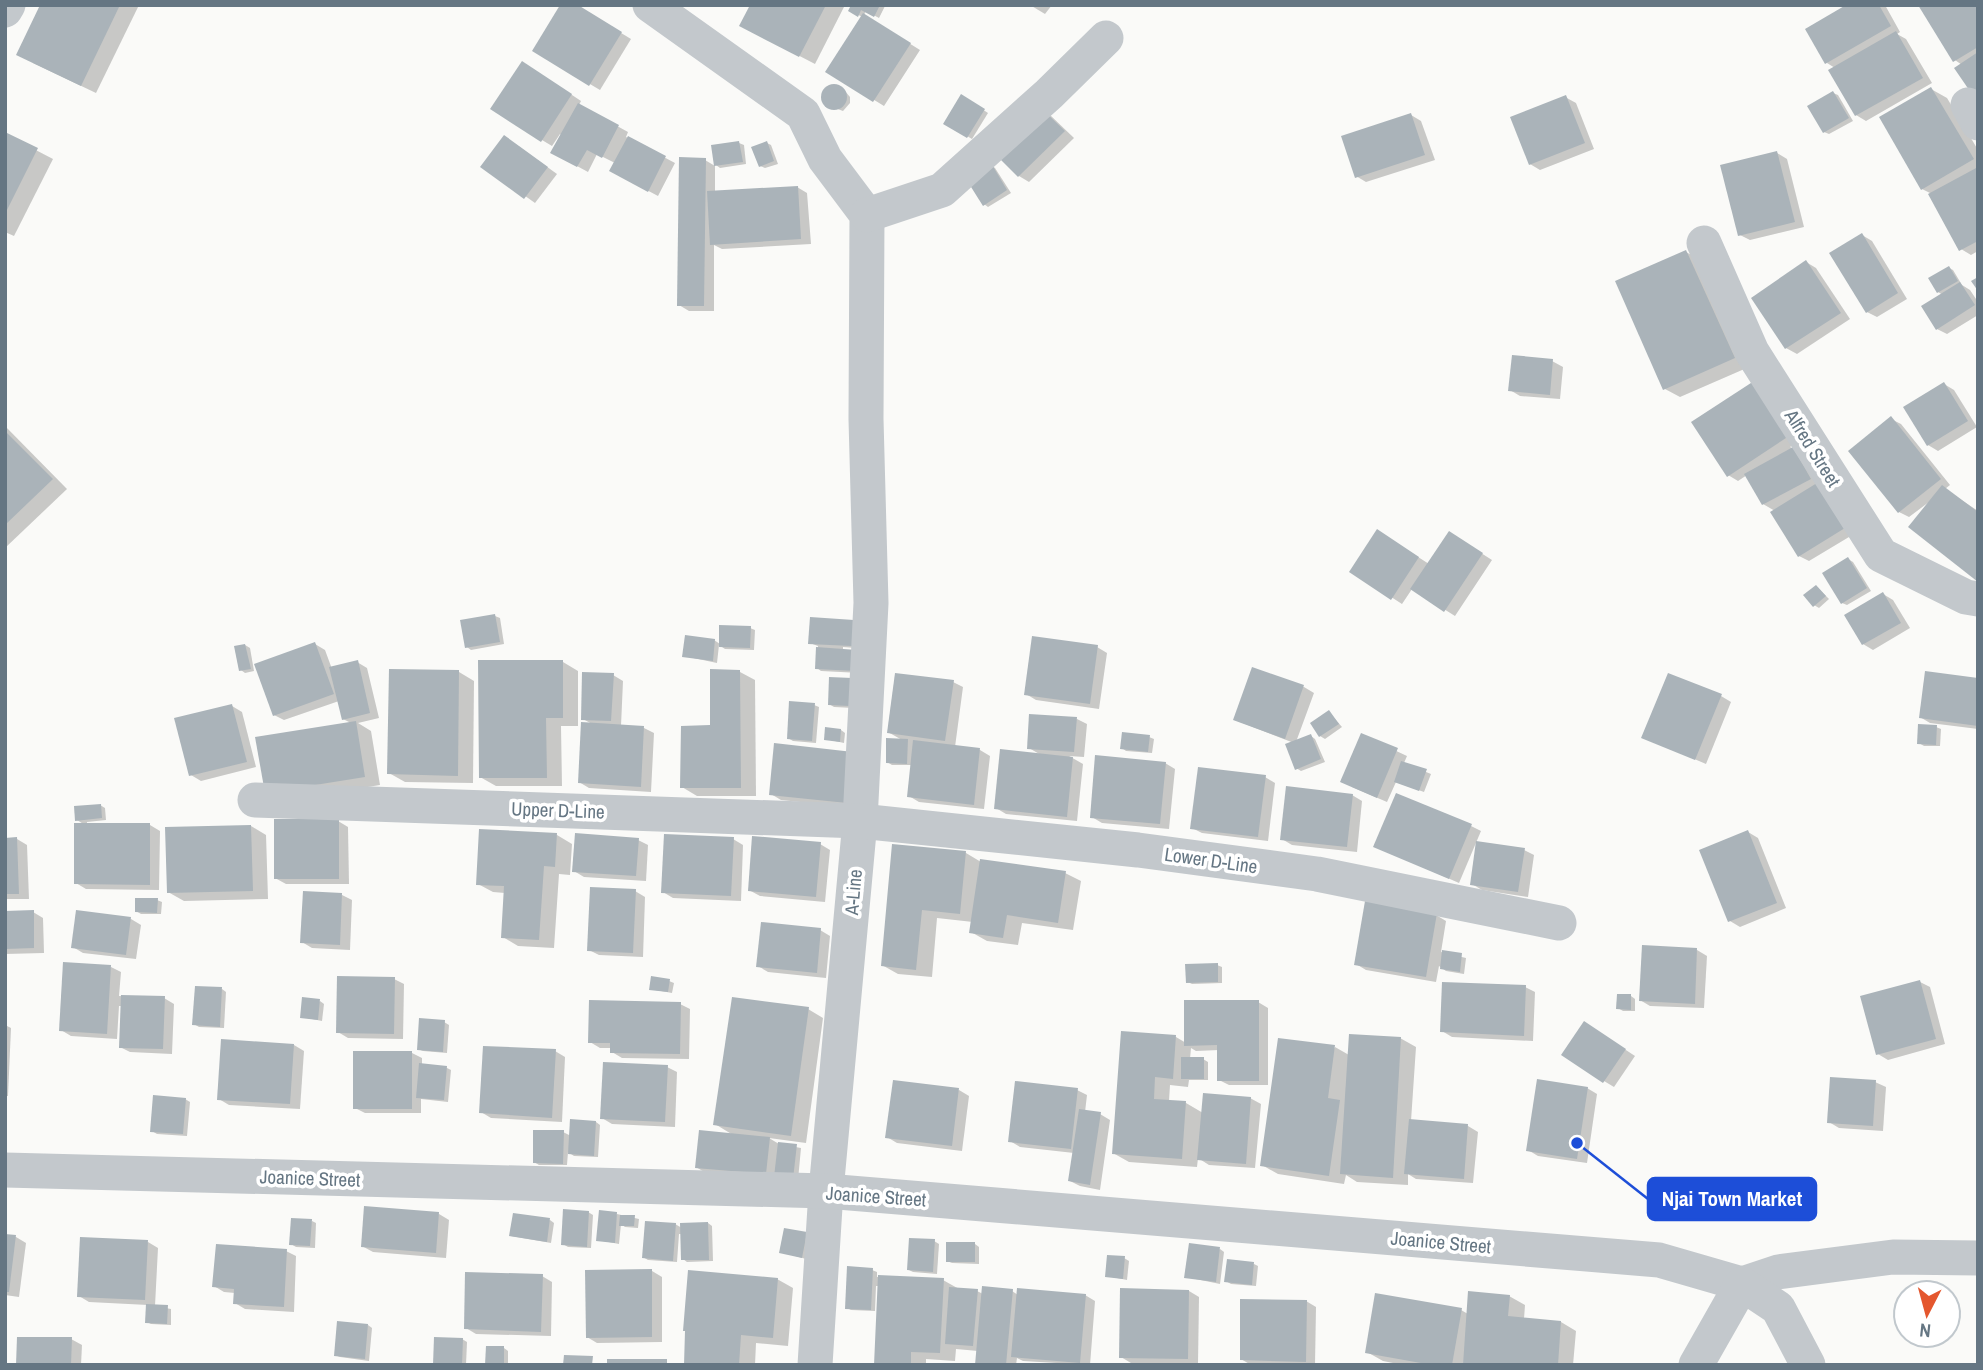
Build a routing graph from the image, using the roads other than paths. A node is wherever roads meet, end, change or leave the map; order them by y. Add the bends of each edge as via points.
1 (8, 5) edge
2 (650, 5) edge
3 (5, 10) edge
4 (1106, 38) dead end
5 (867, 215) junction
6 (1704, 243) dead end
7 (1978, 598) edge
8 (255, 800) dead end
9 (860, 821) junction
10 (1559, 923) dead end
11 (5, 1170) edge
12 (826, 1191) junction
13 (1978, 1258) edge
14 (1742, 1284) junction
15 (815, 1365) edge
16 (1696, 1365) edge
17 (1808, 1365) edge

1 - 3 street
2 - 5 street via 803,114 825,159
4 - 5 street via 942,190
5 - 9 street, A-Line via 871,603
6 - 7 street, Alfred Street via 1752,352 1881,555 1966,597
8 - 9 street, Upper D-Line
9 - 10 street, Lower D-Line via 1317,874
9 - 12 street, A-Line
11 - 12 street, Joanice Street
12 - 14 street, Joanice Street via 1659,1260
12 - 15 street, A-Line
13 - 14 street via 1893,1257 1778,1272
14 - 16 street
14 - 17 street, Joanice Street via 1778,1308

